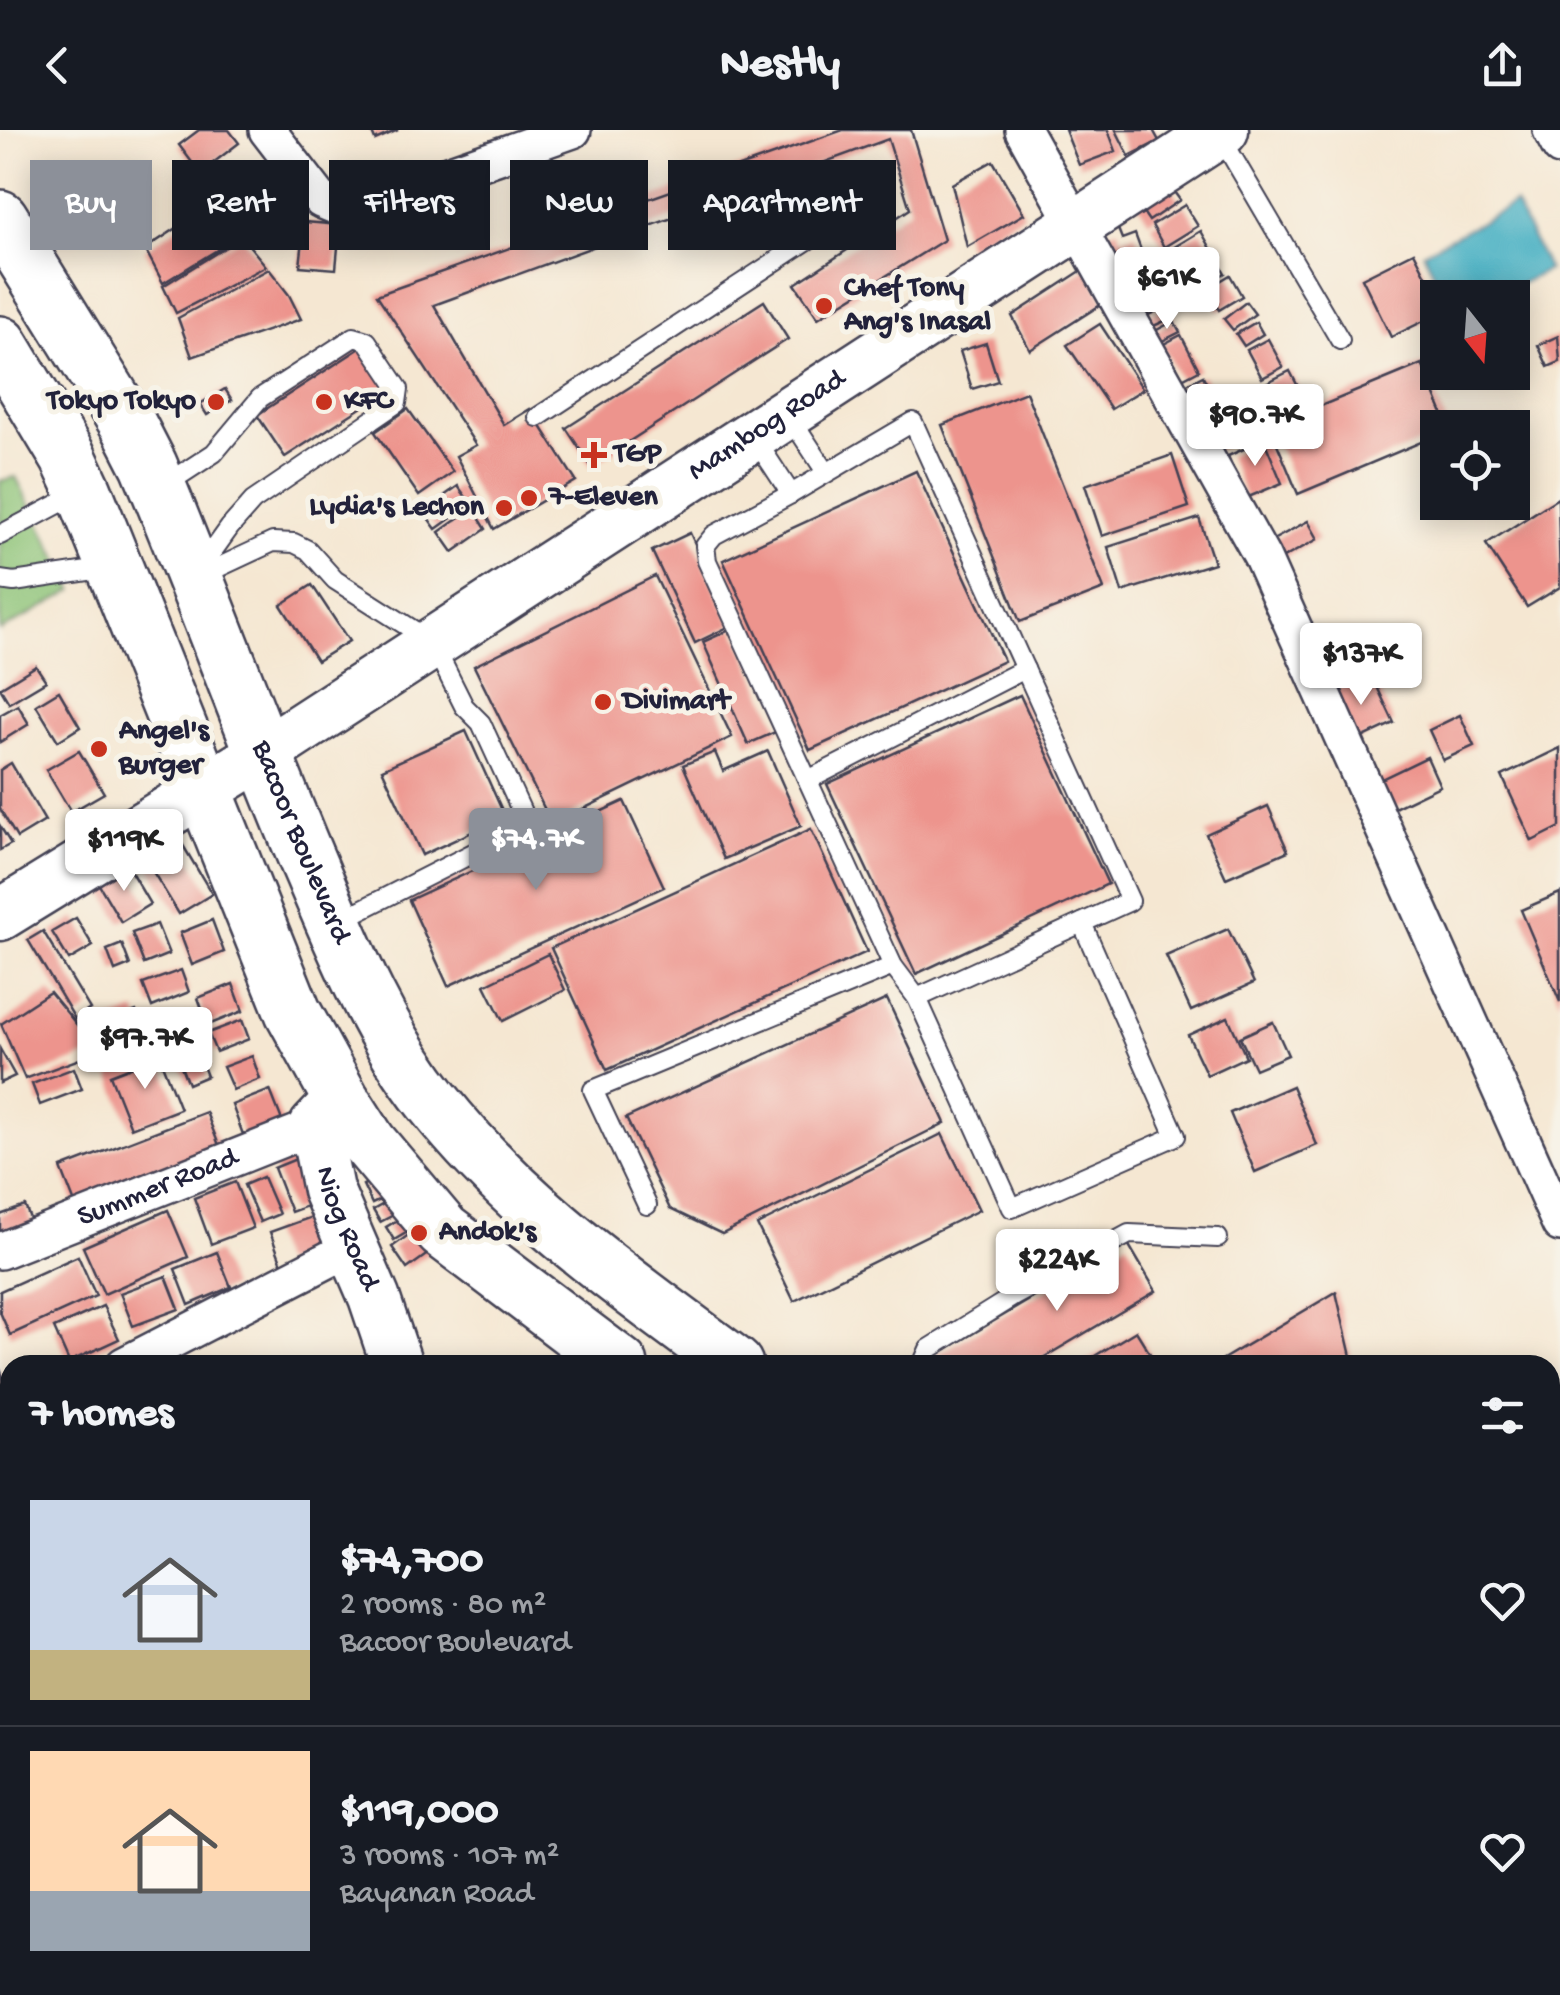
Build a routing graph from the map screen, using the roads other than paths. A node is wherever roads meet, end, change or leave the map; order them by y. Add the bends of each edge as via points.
1 (266, 130) edge
2 (573, 130) edge
3 (1023, 130) edge
4 (1551, 130) edge
5 (1221, 132) edge
6 (1560, 147) edge
7 (0, 218) edge
8 (1076, 226) junction
9 (793, 250) edge
10 (1340, 340) dead end
11 (0, 344) edge
12 (538, 417) dead end
13 (770, 424) junction
14 (826, 472) junction
15 (159, 489) junction
16 (84, 491) junction
17 (791, 494) junction
18 (0, 535) edge
19 (116, 567) junction
20 (194, 579) junction
21 (0, 580) edge
22 (432, 642) junction
23 (1025, 669) junction
24 (262, 754) junction
25 (808, 780) junction
26 (204, 788) junction
27 (0, 915) edge
28 (1082, 923) junction
29 (334, 924) junction
30 (893, 966) junction
31 (918, 998) junction
32 (328, 1112) junction
33 (647, 1205) dead end
34 (1560, 1224) edge
35 (1218, 1238) dead end
36 (353, 1247) junction
37 (0, 1252) edge
38 (143, 1355) edge
39 (394, 1355) edge
40 (607, 1355) edge
41 (722, 1355) edge
42 (926, 1355) edge

1 - 2 street via 322,200 345,210
3 - 8 street
4 - 6 street
5 - 8 main road, Mambog Road
5 - 10 lane
7 - 15 main road, Bacoor Boulevard via 130,426
8 - 13 main road, Mambog Road
8 - 34 street via 1262,557
9 - 12 lane
11 - 16 main road
13 - 14 lane
13 - 17 lane
13 - 22 main road, Mambog Road
14 - 17 lane
14 - 23 lane via 913,422
15 - 20 main road, Bacoor Boulevard
15 - 20 lane via 214,453 260,398 354,338 367,340 399,389 397,402 253,501
16 - 18 lane
16 - 19 main road
17 - 25 lane via 705,546
19 - 21 lane
19 - 26 main road
20 - 22 lane via 273,542 294,543 336,580
20 - 24 main road, Bacoor Boulevard
22 - 24 main road, Mambog Road
22 - 29 lane via 464,706 482,724 528,825
23 - 25 lane
23 - 28 lane via 1130,902
24 - 26 main road, Mambog Road
24 - 29 main road, Bacoor Boulevard
25 - 30 lane
26 - 27 main road, Mambog Road
26 - 32 main road
28 - 31 lane
28 - 31 lane via 1176,1136 1012,1208
29 - 41 main road, Bacoor Boulevard via 405,1062 475,1152 568,1241
30 - 31 lane
30 - 33 lane via 594,1090
32 - 36 main road, Niog Road via 328,1190
32 - 37 street, Summer Road
32 - 40 main road via 369,1142 443,1231
35 - 42 lane via 1130,1234 1014,1296
36 - 38 street
36 - 39 main road, Niog Road

